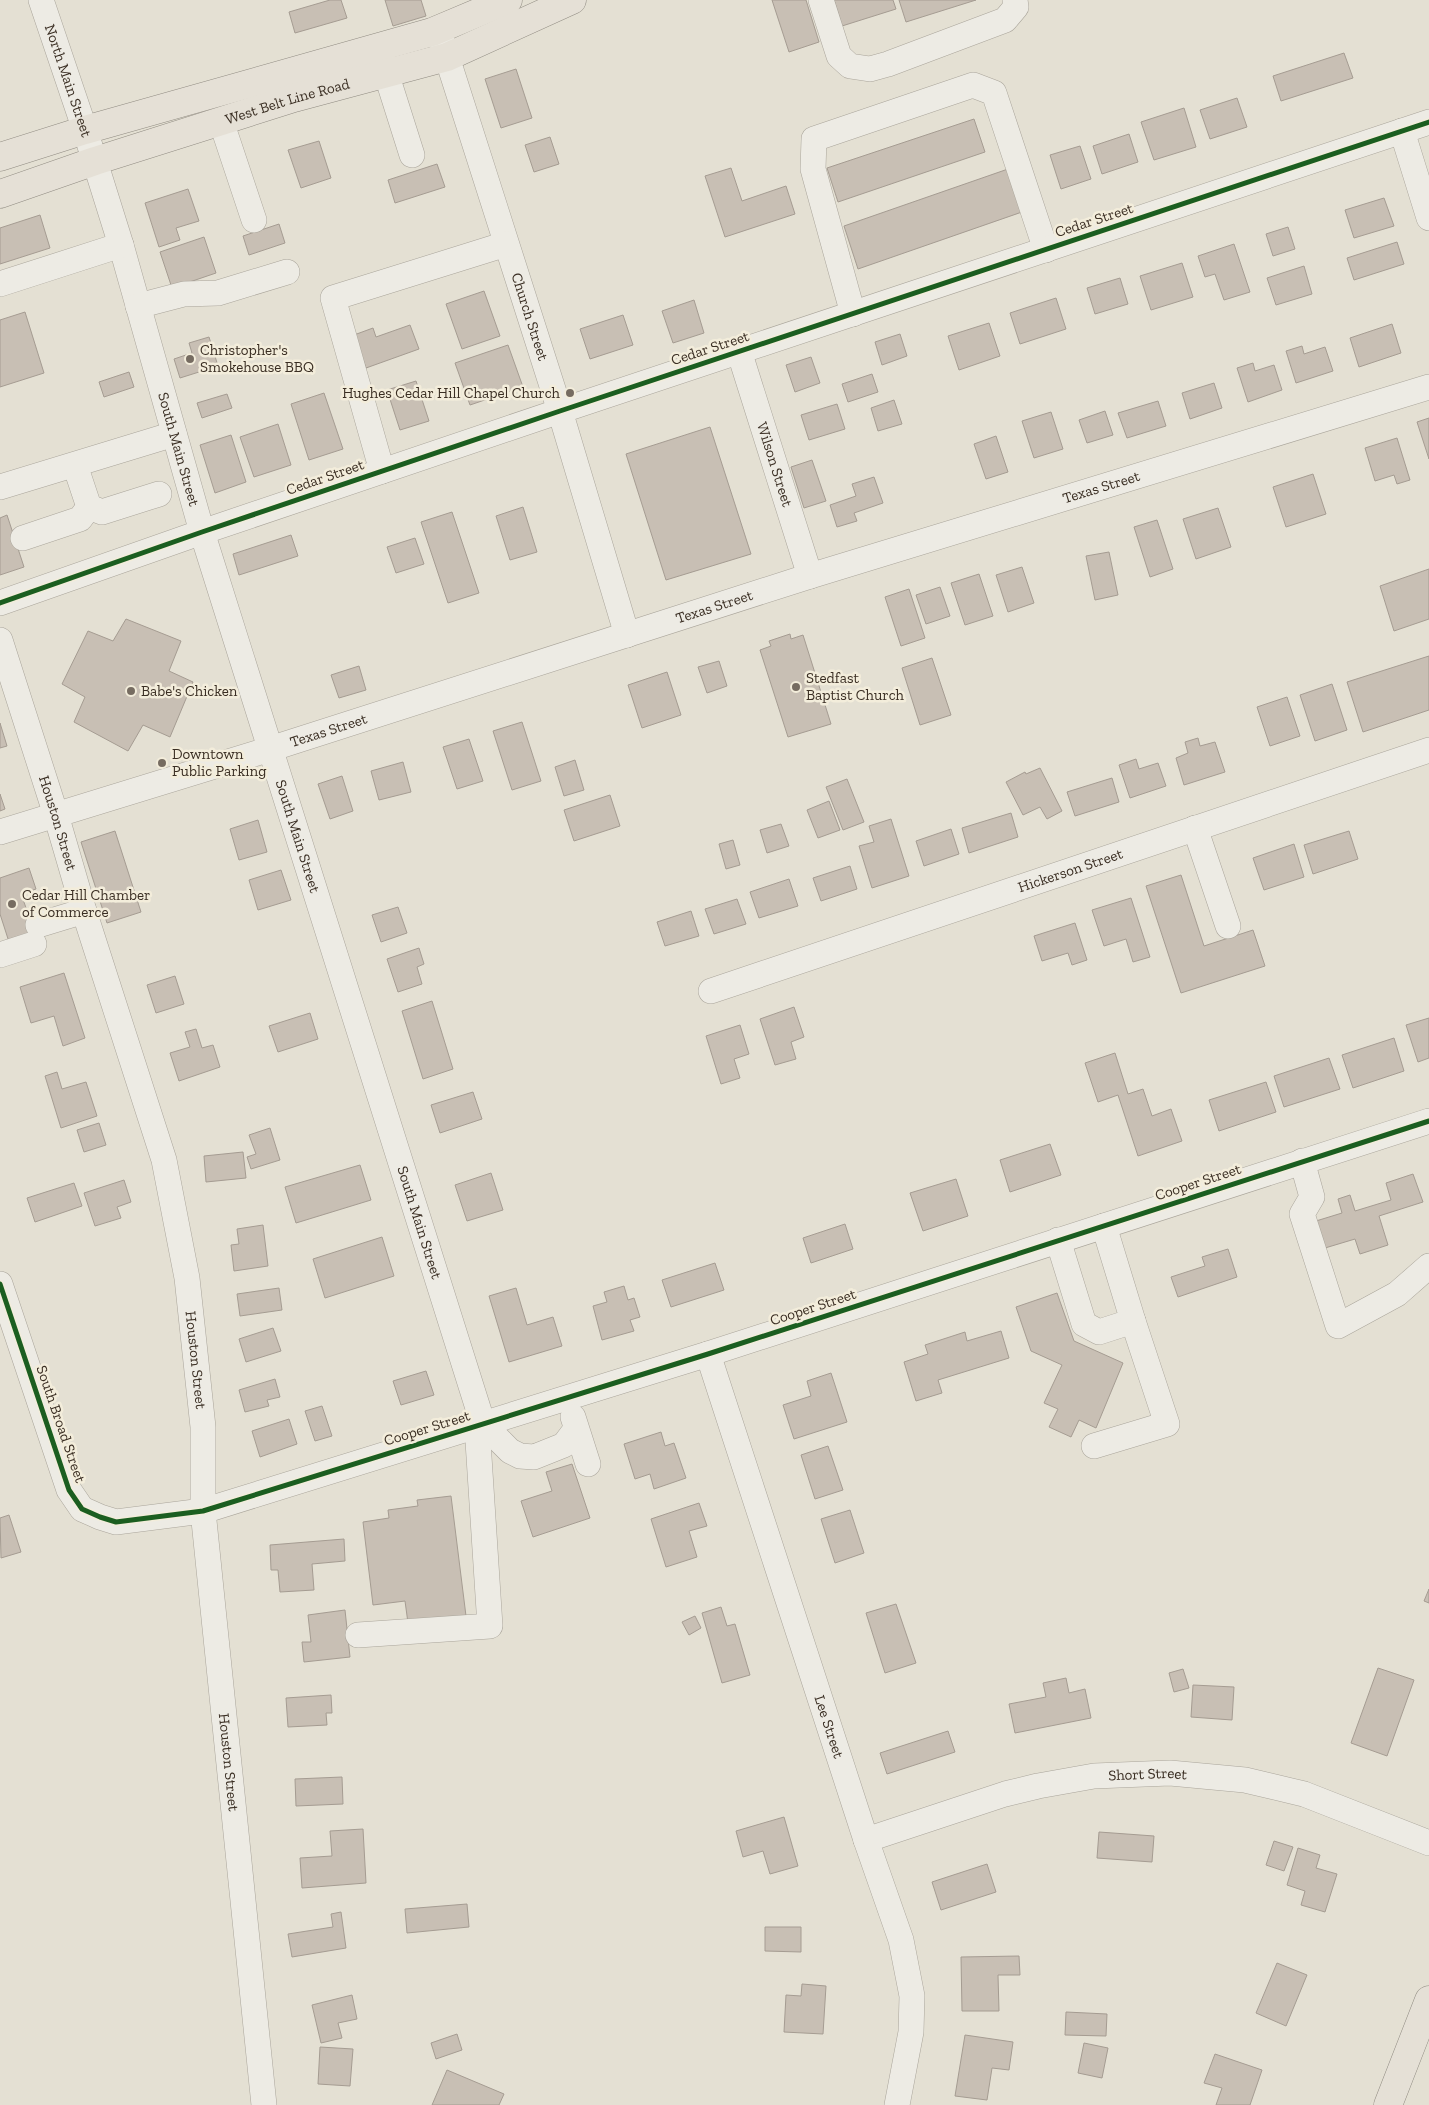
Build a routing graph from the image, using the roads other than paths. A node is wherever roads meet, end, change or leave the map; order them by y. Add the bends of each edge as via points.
1 (41, 0) edge
2 (508, 0) edge
3 (572, 0) edge
4 (821, 0) edge
5 (1015, 0) edge
6 (438, 30) junction
7 (377, 47) junction
8 (447, 57) junction
9 (386, 74) junction
10 (221, 121) junction
11 (1429, 122) edge
12 (85, 130) junction
13 (1402, 131) junction
14 (412, 155) dead end
15 (0, 158) edge
16 (95, 161) junction
17 (0, 194) edge
18 (1429, 218) edge
19 (254, 220) dead end
20 (506, 244) junction
21 (121, 245) junction
22 (1046, 250) junction
23 (287, 272) dead end
24 (0, 284) edge
25 (138, 306) junction
26 (853, 314) junction
27 (739, 351) junction
28 (1429, 387) edge
29 (560, 411) junction
30 (174, 434) junction
31 (75, 465) junction
32 (382, 471) junction
33 (0, 487) edge
34 (159, 494) dead end
35 (89, 507) junction
36 (202, 532) junction
37 (23, 538) dead end
38 (810, 576) junction
39 (0, 603) edge
40 (626, 635) junction
41 (0, 640) edge
42 (270, 749) junction
43 (1429, 750) edge
44 (56, 815) junction
45 (1195, 828) junction
46 (0, 832) edge
47 (84, 911) junction
48 (1228, 926) dead end
49 (0, 955) edge
50 (711, 991) dead end
51 (1429, 1121) edge
52 (1302, 1161) junction
53 (1104, 1226) junction
54 (1058, 1240) junction
55 (1429, 1266) edge
56 (0, 1284) edge
57 (1133, 1321) junction
58 (708, 1354) junction
59 (568, 1398) junction
60 (480, 1425) junction
61 (576, 1428) junction
62 (1094, 1446) dead end
63 (588, 1464) dead end
64 (203, 1511) junction
65 (358, 1635) dead end
66 (866, 1840) junction
67 (1429, 1843) edge
68 (1429, 2000) edge
69 (264, 2105) edge
70 (897, 2105) edge
71 (1388, 2105) edge

1 - 12 street, North Main Street
2 - 6 main road, West Belt Line Road
3 - 8 main road, West Belt Line Road
4 - 5 street via 839,56 850,66 870,69 1005,20 1016,7
6 - 7 main road, West Belt Line Road
6 - 8 street, Church Street
7 - 9 street
7 - 12 main road, West Belt Line Road
8 - 9 main road, West Belt Line Road
8 - 20 street, Church Street
9 - 10 main road, West Belt Line Road
9 - 14 street
10 - 16 main road, West Belt Line Road
10 - 19 street
11 - 13 street, Cedar Street
12 - 15 main road, West Belt Line Road
12 - 16 street, North Main Street
13 - 18 street
13 - 22 street, Cedar Street
16 - 17 main road, West Belt Line Road
16 - 21 street, South Main Street
20 - 29 street, Church Street
20 - 32 street via 333,298
21 - 24 street
21 - 25 street, South Main Street
22 - 26 street, Cedar Street
22 - 26 street via 994,93 973,85 814,139 813,169
23 - 25 street via 218,293 184,294
25 - 30 street, South Main Street
26 - 27 street, Cedar Street
27 - 29 street, Cedar Street
27 - 38 street, Wilson Street
28 - 38 street, Texas Street
29 - 32 street, Cedar Street
29 - 40 street, Church Street
30 - 31 street
30 - 36 street, South Main Street
31 - 33 street
31 - 35 street
32 - 36 street, Cedar Street
34 - 35 street via 102,512
35 - 37 street via 80,519
36 - 39 street, Cedar Street
36 - 42 street, South Main Street
38 - 40 street, Texas Street
40 - 42 street, Texas Street
41 - 44 street, Houston Street
42 - 44 street, Texas Street
42 - 60 street, South Main Street
43 - 45 street, Hickerson Street
44 - 46 street, Texas Street
44 - 47 street, Houston Street
45 - 48 street
45 - 50 street, Hickerson Street
47 - 49 street
47 - 64 street, Houston Street via 164,1160 187,1278 203,1427
51 - 52 street, Cooper Street
52 - 53 street, Cooper Street
52 - 55 street via 1312,1197 1302,1214 1338,1326 1397,1294
53 - 54 street, Cooper Street
53 - 57 street
54 - 57 street via 1084,1324 1099,1332
54 - 58 street, Cooper Street
56 - 64 street, South Broad Street via 69,1490 82,1508 116,1522
57 - 62 street via 1167,1424
58 - 59 street, Cooper Street
58 - 66 street, Lee Street
59 - 60 street, Cooper Street
59 - 61 street
60 - 61 street via 510,1451 534,1457 564,1445
60 - 64 street, Cooper Street
60 - 65 street via 490,1626
61 - 63 street
64 - 69 street, Houston Street
66 - 67 street, Short Street via 1038,1786 1094,1776 1170,1773 1245,1780 1304,1794
66 - 70 street, Lee Street via 901,1940 912,1996 911,2032
68 - 71 main road

